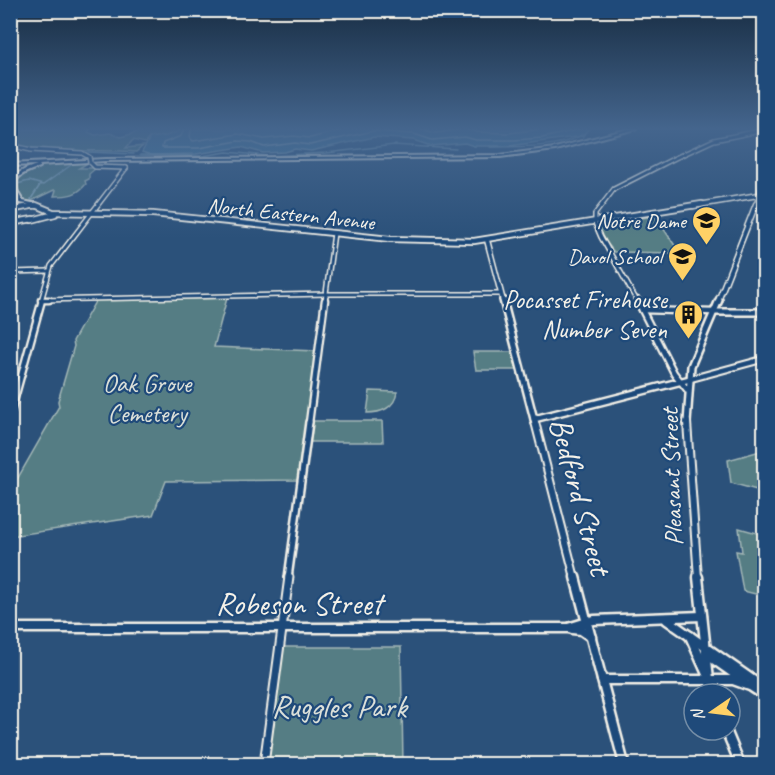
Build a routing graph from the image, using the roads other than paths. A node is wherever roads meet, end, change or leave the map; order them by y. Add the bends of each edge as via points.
1 (43, 165) edge
2 (91, 165) edge
3 (661, 165) edge
4 (765, 178) edge
5 (10, 187) edge
6 (13, 194) edge
7 (762, 196) edge
8 (35, 204) junction
9 (44, 208) junction
10 (10, 210) edge
11 (92, 213) junction
12 (595, 214) junction
13 (31, 220) junction
14 (605, 222) junction
15 (10, 223) edge
16 (595, 224) junction
17 (10, 229) edge
18 (334, 234) junction
19 (488, 241) junction
20 (49, 271) junction
21 (10, 272) edge
22 (326, 294) junction
23 (501, 294) junction
24 (41, 300) junction
25 (642, 310) junction
26 (713, 312) junction
27 (765, 312) edge
28 (765, 359) edge
29 (690, 379) junction
30 (679, 382) junction
31 (689, 392) junction
32 (10, 416) edge
33 (534, 419) junction
34 (584, 609) junction
35 (702, 616) junction
36 (663, 619) junction
37 (602, 620) junction
38 (282, 627) junction
39 (10, 628) edge
40 (568, 628) junction
41 (590, 631) junction
42 (687, 633) junction
43 (706, 651) junction
44 (710, 679) junction
45 (602, 680) junction
46 (711, 682) edge
47 (755, 688) junction
48 (765, 688) edge
49 (765, 695) edge
50 (731, 742) edge
51 (264, 765) edge
52 (624, 765) edge
53 (740, 765) edge

1 - 6 highway via 26,170 13,181
2 - 11 street via 126,168
3 - 12 street via 614,189
4 - 7 street, Pleasant Street
5 - 6 highway
6 - 8 highway via 21,202
6 - 10 highway via 16,203
7 - 14 main road, North Eastern Avenue
7 - 26 main road, Pleasant Street
8 - 9 main road
8 - 10 main road
9 - 11 main road via 53,212
9 - 13 main road via 42,214
11 - 13 main road via 53,214
11 - 18 main road, North Eastern Avenue
11 - 20 street
12 - 14 street
12 - 16 street
13 - 15 main road
13 - 17 main road
14 - 16 main road, North Eastern Avenue
16 - 19 main road, North Eastern Avenue
16 - 25 street
18 - 19 main road, North Eastern Avenue via 411,242
18 - 22 street
19 - 23 main road, Bedford Street
20 - 21 street
20 - 24 street
22 - 23 street
22 - 24 street
22 - 38 street
23 - 33 main road, Bedford Street
24 - 32 street
25 - 26 street
25 - 30 street
26 - 27 main road
26 - 29 main road, Pleasant Street via 692,361
28 - 29 street
29 - 30 main road
29 - 31 main road, Pleasant Street
30 - 31 street
30 - 33 main road
31 - 35 main road, Pleasant Street via 686,433
33 - 34 main road, Bedford Street
34 - 37 main road
34 - 41 main road, Bedford Street
35 - 36 main road
35 - 43 main road, Pleasant Street
36 - 37 main road
36 - 42 main road
37 - 41 main road
38 - 39 main road, Robeson Street
38 - 40 main road, Robeson Street
38 - 51 street
40 - 41 main road, Robeson Street
40 - 41 main road
41 - 45 main road, Bedford Street
42 - 43 main road
42 - 44 main road, Pleasant Street
43 - 44 main road, Pleasant Street
43 - 47 main road
43 - 48 main road
44 - 45 main road
44 - 46 main road, Pleasant Street
44 - 47 main road via 736,680
45 - 52 main road, Bedford Street
47 - 49 main road
50 - 53 main road

